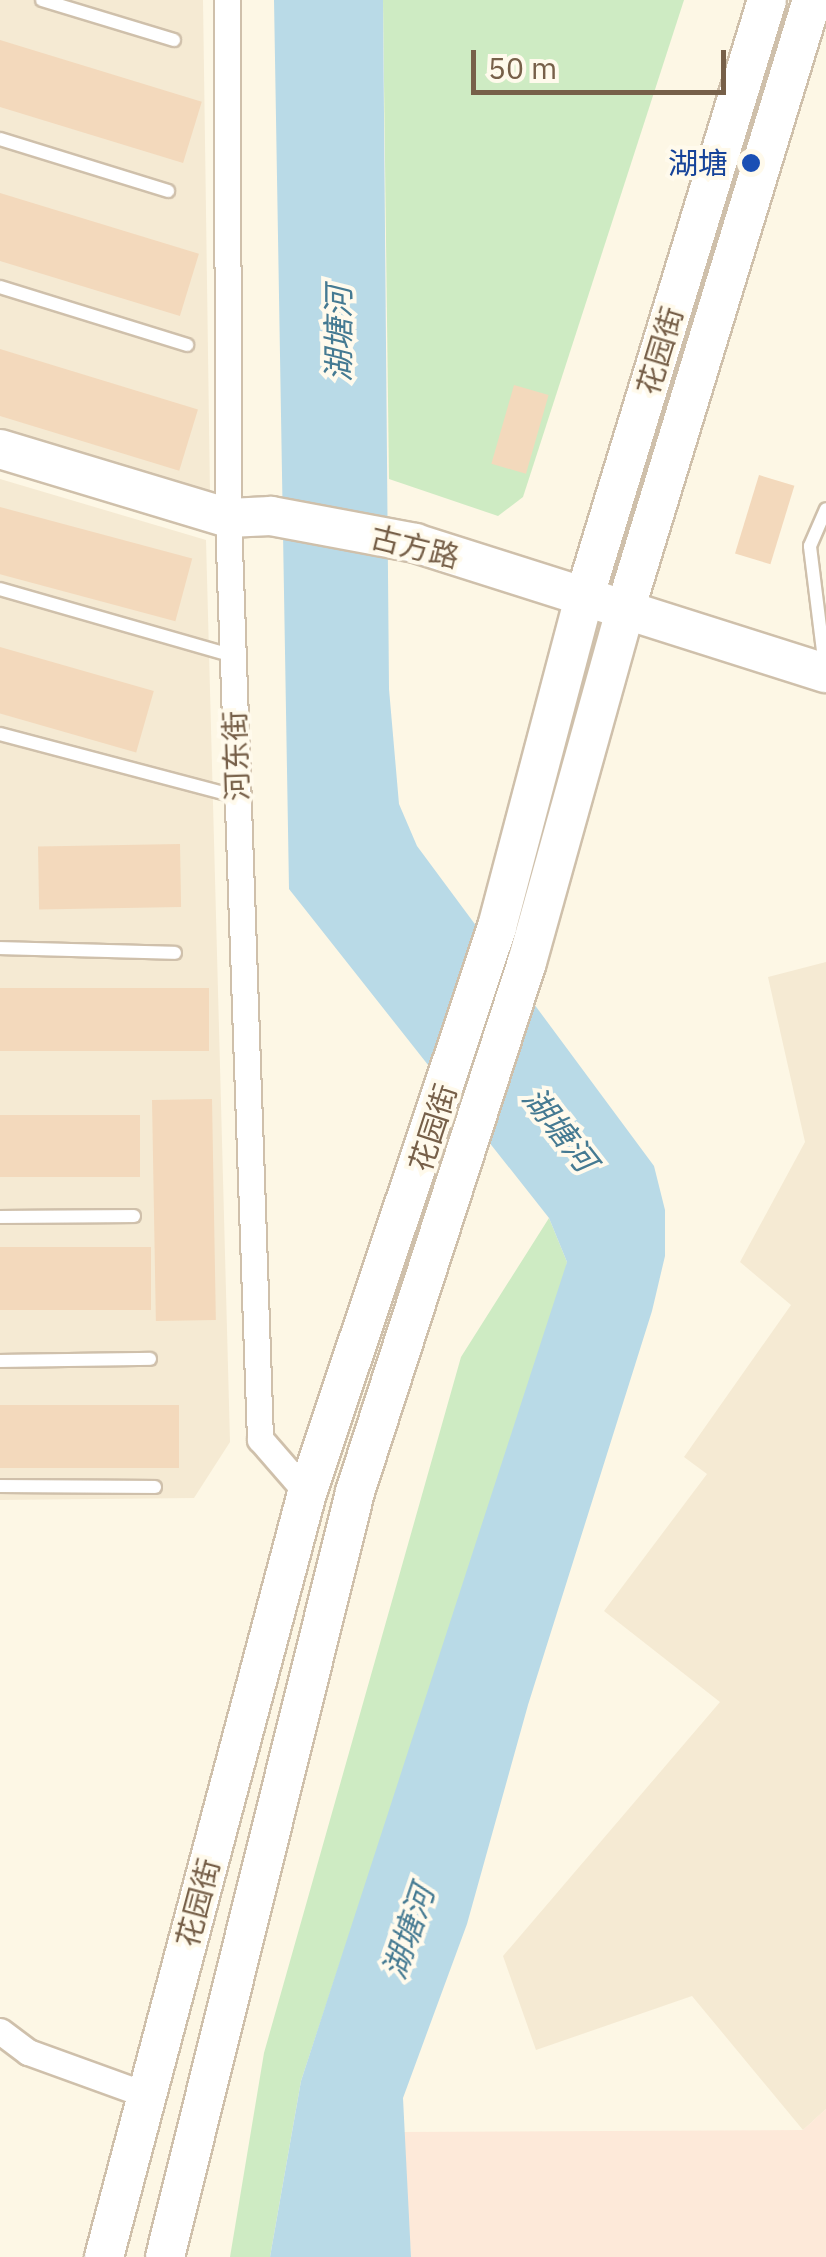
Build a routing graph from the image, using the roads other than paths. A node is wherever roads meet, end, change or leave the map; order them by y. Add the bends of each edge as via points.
1 (42, 0) edge
2 (227, 0) edge
3 (767, 0) edge
4 (812, 0) edge
5 (174, 40) dead end
6 (0, 139) edge
7 (168, 191) dead end
8 (0, 288) edge
9 (187, 345) dead end
10 (0, 450) edge
11 (826, 509) edge
12 (228, 518) junction
13 (0, 589) edge
14 (584, 598) junction
15 (625, 610) junction
16 (233, 656) junction
17 (826, 672) edge
18 (0, 734) edge
19 (238, 797) junction
20 (0, 948) edge
21 (176, 953) dead end
22 (134, 1216) dead end
23 (0, 1217) edge
24 (150, 1359) dead end
25 (0, 1360) edge
26 (0, 1486) edge
27 (156, 1487) dead end
28 (307, 1494) junction
29 (0, 2031) edge
30 (147, 2095) junction
31 (104, 2257) edge
32 (165, 2257) edge

1 - 5 lane
2 - 12 street, 河东街
3 - 14 main road, 花园街
4 - 15 main road, 花园街
6 - 7 lane
8 - 9 lane
10 - 12 main road, 古方路
11 - 17 lane via 810,546
12 - 14 main road, 古方路 via 272,516 415,543
12 - 16 street, 河东街
13 - 16 lane
14 - 15 main road, 古方路
14 - 28 main road, 花园街 via 496,927
15 - 17 main road, 古方路
15 - 32 main road, 花园街 via 526,962 355,1492
16 - 19 street, 河东街
18 - 19 lane
19 - 28 street, 河东街 via 260,1438
20 - 21 lane
22 - 23 lane
24 - 25 lane
26 - 27 lane
28 - 30 main road, 花园街
29 - 30 street via 28,2052
30 - 31 main road, 花园街

